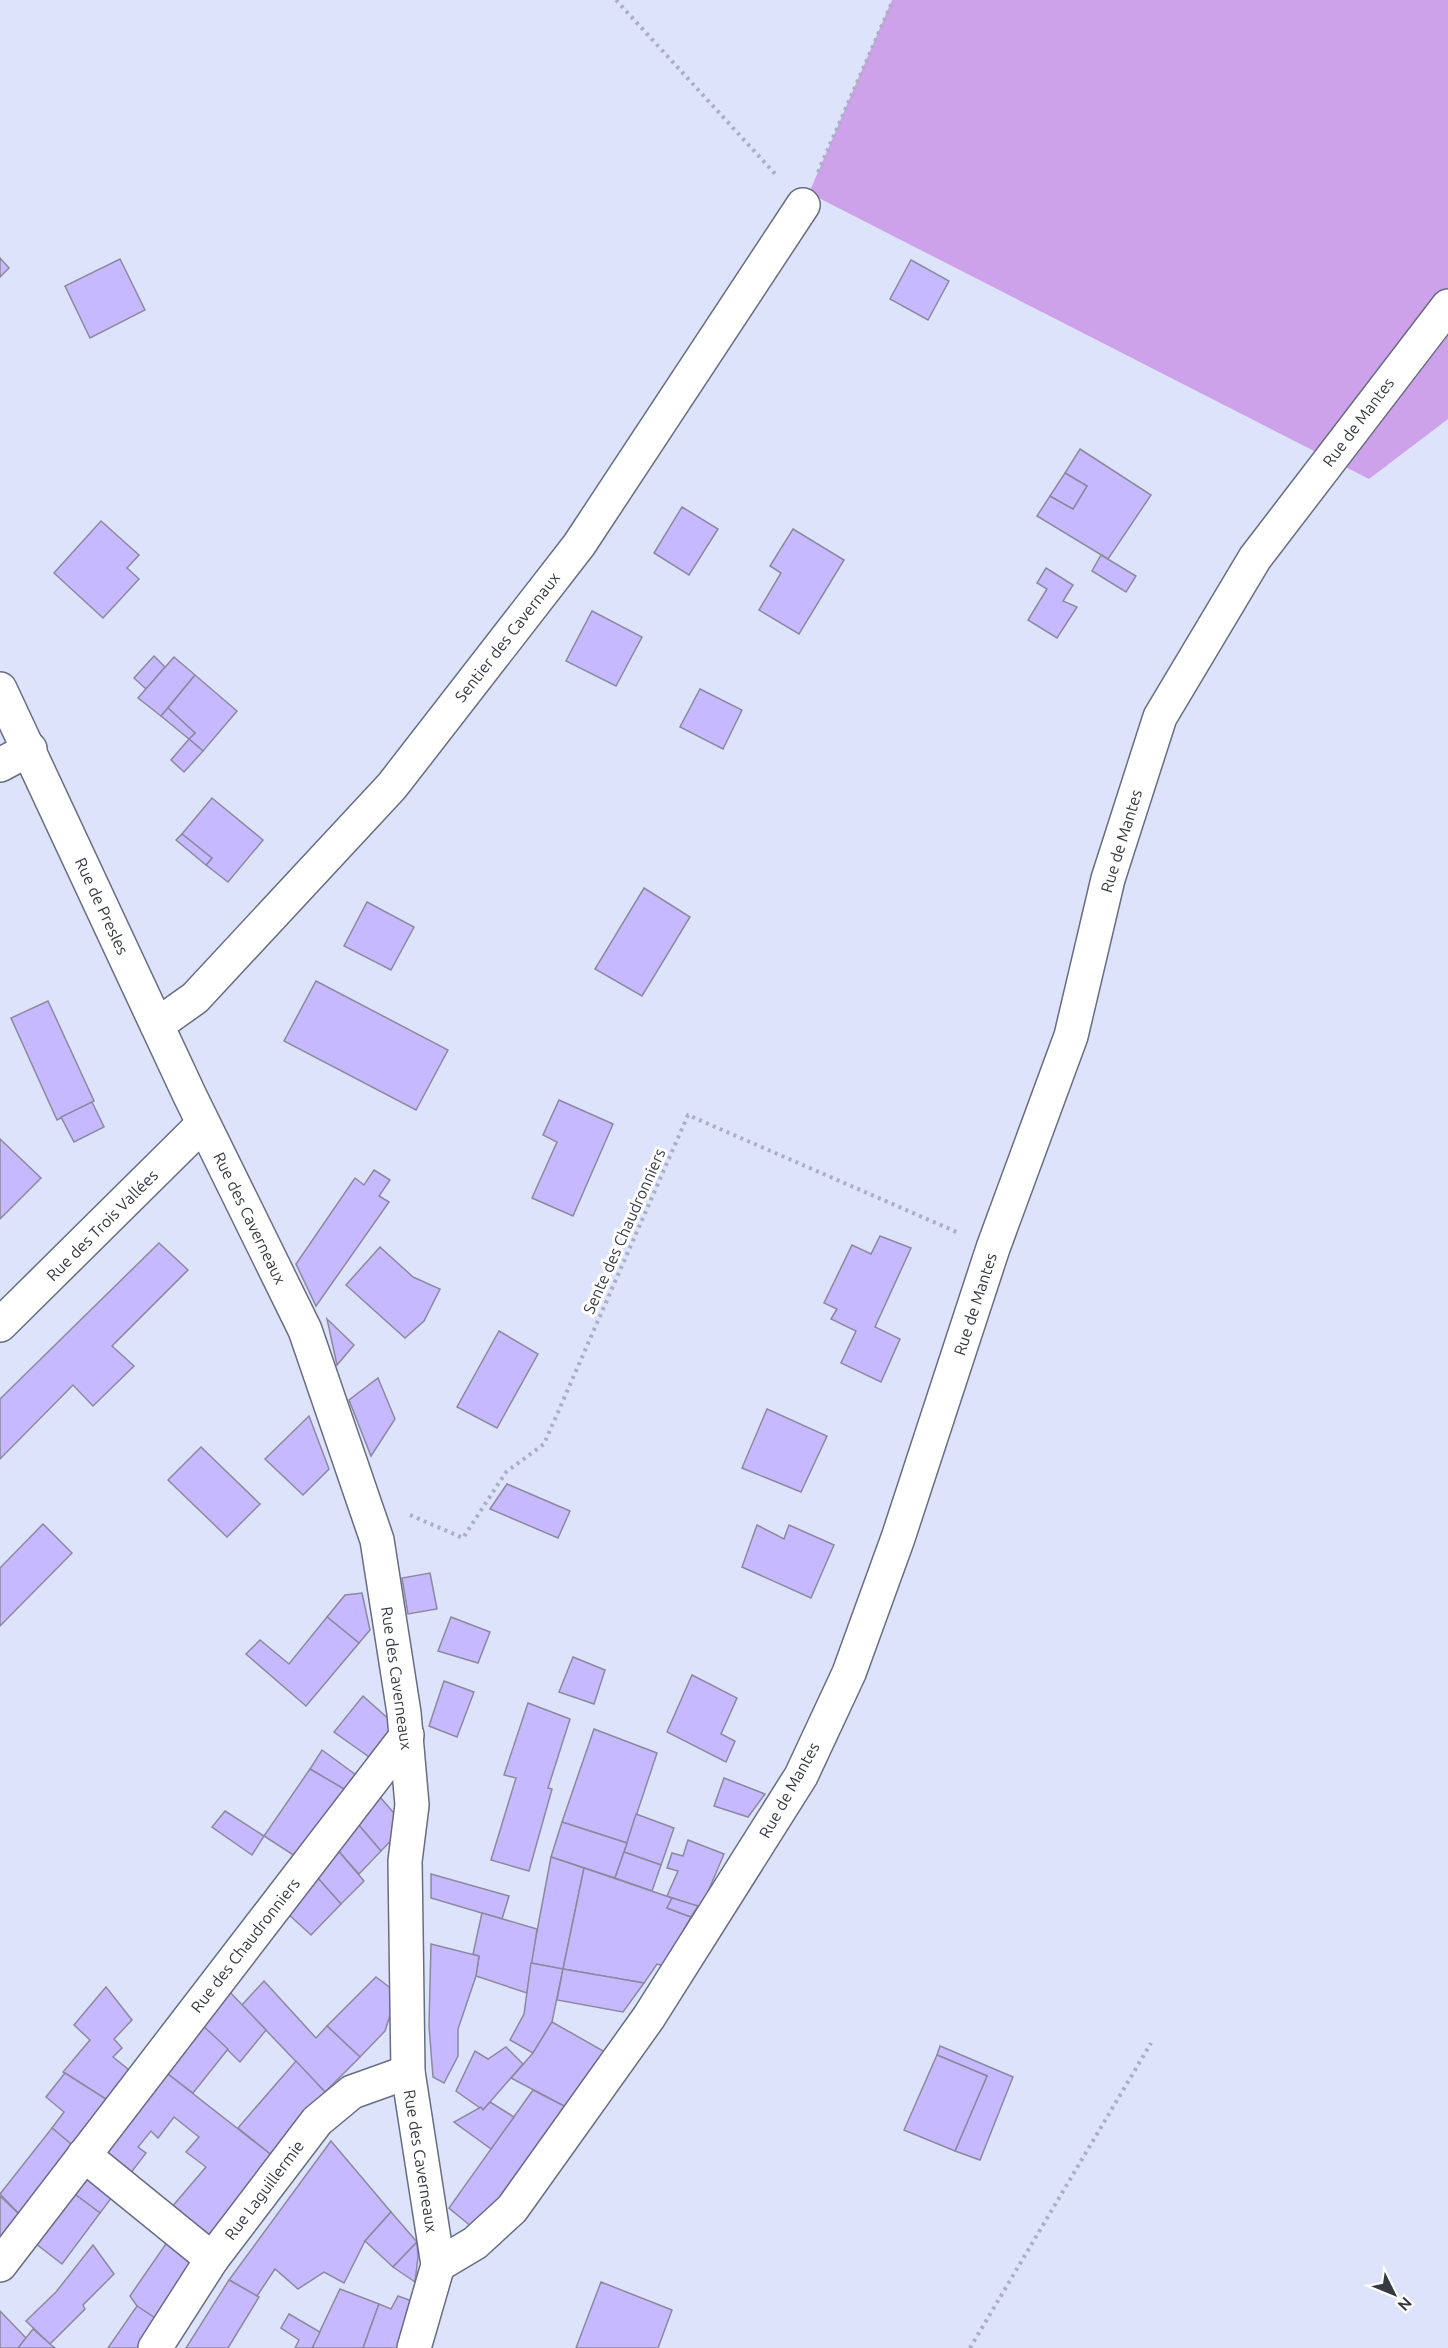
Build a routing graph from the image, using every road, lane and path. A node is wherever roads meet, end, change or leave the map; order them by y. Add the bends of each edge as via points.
1 (616, 0) edge
2 (893, 0) edge
3 (803, 205) junction
4 (1448, 306) edge
5 (0, 689) edge
6 (30, 749) junction
7 (0, 765) edge
8 (157, 1025) junction
9 (203, 1124) junction
10 (993, 1248) junction
11 (0, 1325) edge
12 (361, 1494) junction
13 (406, 1735) junction
14 (1151, 2043) dead end
15 (408, 2072) junction
16 (84, 2155) junction
17 (212, 2259) junction
18 (0, 2265) edge
19 (438, 2265) junction
20 (155, 2348) edge
21 (414, 2348) edge
22 (970, 2348) edge

1 - 3 path
2 - 3 path
3 - 8 street, Sentier des Cavernaux via 579,545 392,786 195,998
4 - 10 street, Rue de Mantes via 1255,558 1160,717 1107,879 1071,1036
5 - 6 street, Rue de Presles
6 - 7 street
6 - 8 street, Rue de Presles
8 - 9 street, Rue de Presles
9 - 11 street, Rue des Trois Vallées
9 - 12 street, Rue des Caverneaux via 305,1330
10 - 12 path, Sente des Chaudronniers via 688,1115 544,1444 506,1472 463,1538
10 - 19 street, Rue de Mantes via 898,1538 849,1673 801,1776 649,2017 512,2209 475,2243
12 - 13 street, Rue des Caverneaux via 377,1540
13 - 15 street, Rue des Caverneaux via 412,1805 405,1861
13 - 16 street, Rue des Chaudronniers
14 - 22 path
15 - 17 street, Rue Laguillermie via 352,2092 317,2121
15 - 19 street, Rue des Caverneaux
16 - 17 street
16 - 18 street, Rue des Chaudronniers
17 - 20 street, Rue Laguillermie
19 - 21 street

